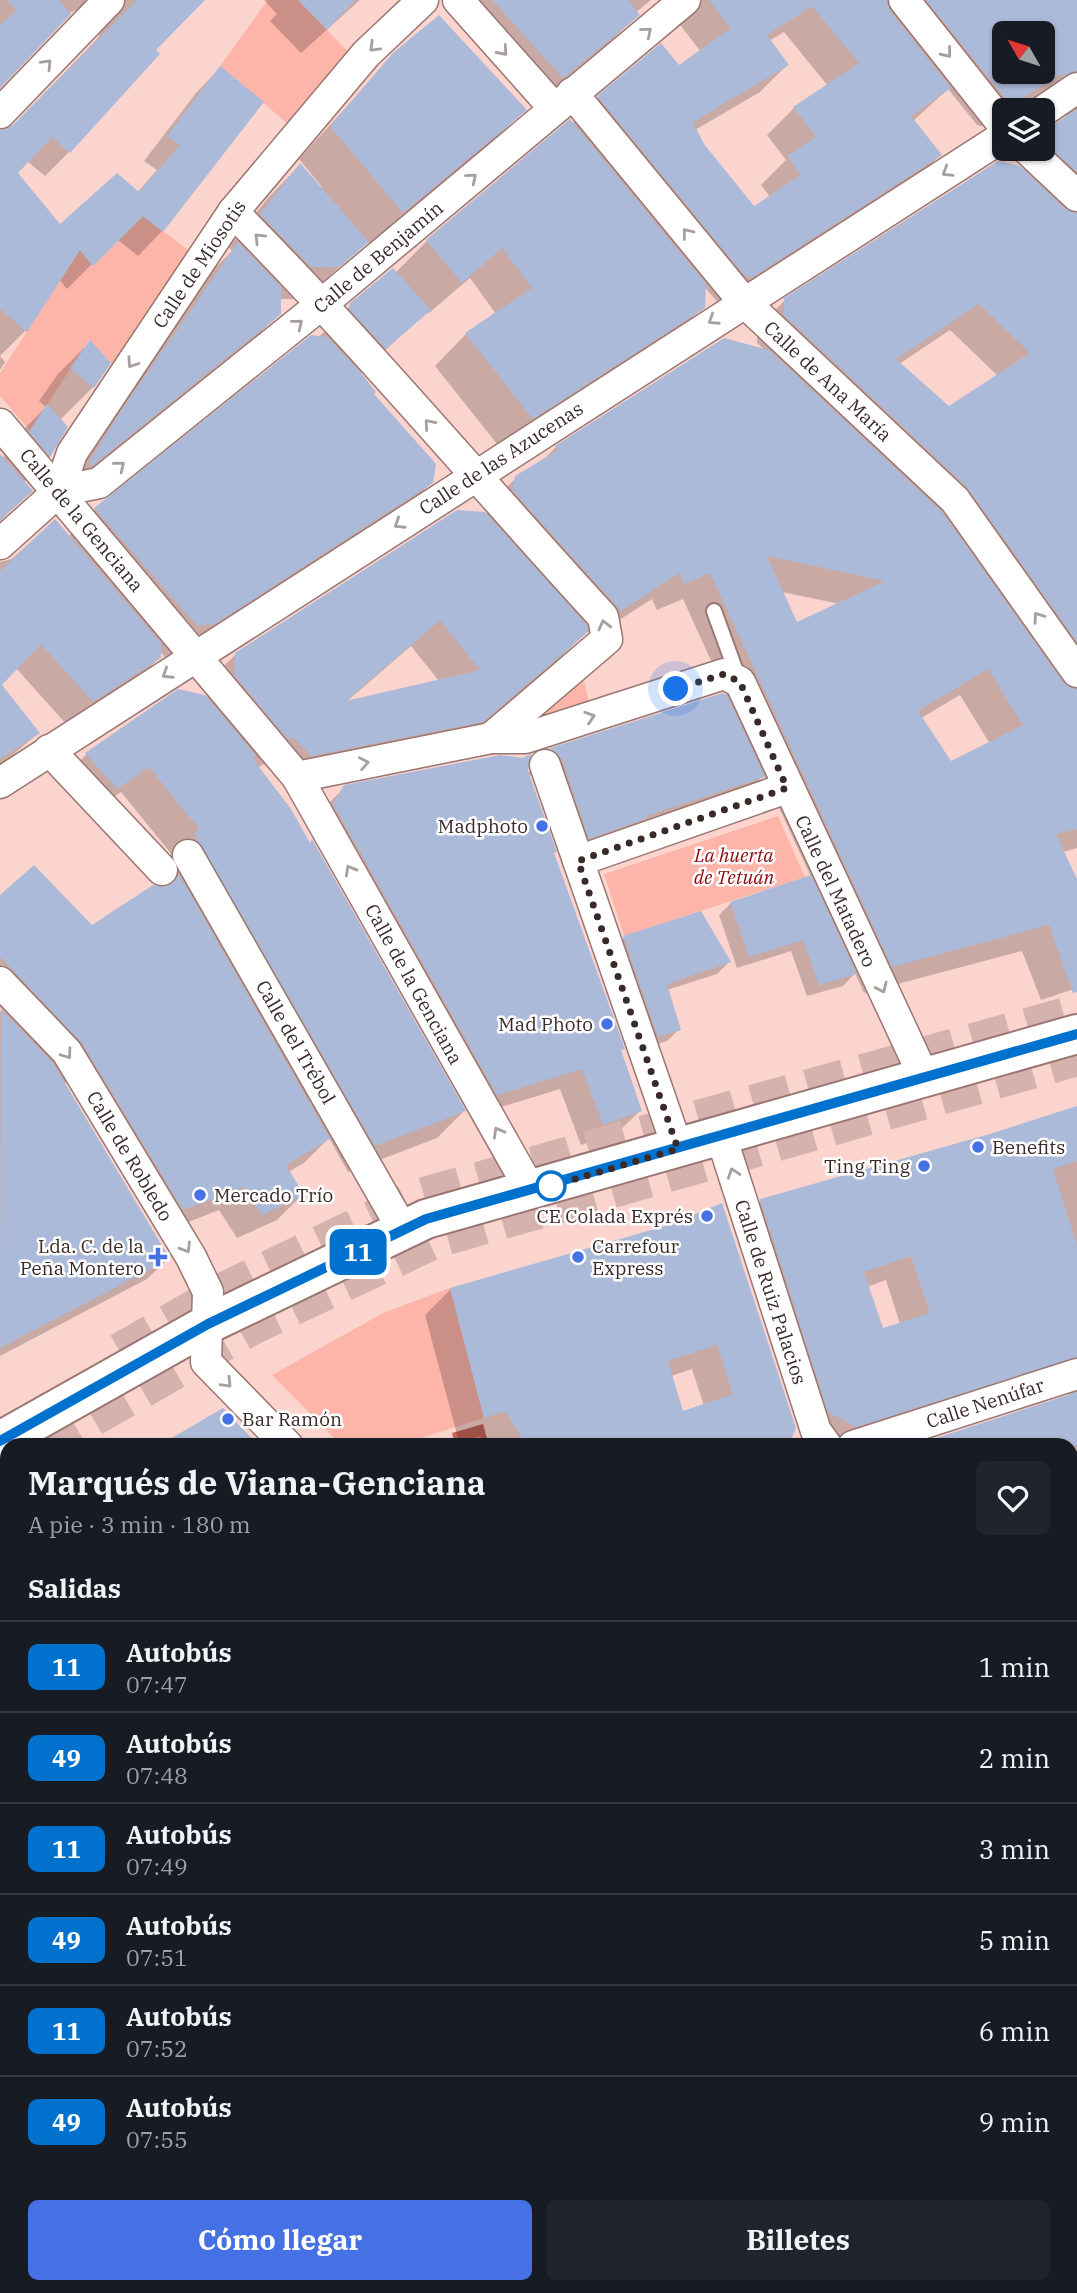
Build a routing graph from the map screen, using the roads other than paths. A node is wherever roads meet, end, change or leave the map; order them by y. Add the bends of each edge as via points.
1 (423, 0) edge
2 (458, 0) edge
3 (685, 0) edge
4 (904, 0) edge
5 (100, 3) edge
6 (1077, 88) edge
7 (563, 101) junction
8 (1055, 103) edge
9 (992, 110) edge
10 (0, 113) edge
11 (992, 144) edge
12 (1040, 161) edge
13 (1077, 196) edge
14 (233, 212) junction
15 (743, 301) junction
16 (323, 303) junction
17 (0, 424) edge
18 (474, 476) junction
19 (59, 491) junction
20 (0, 544) edge
21 (714, 611) dead end
22 (196, 655) junction
23 (1077, 672) edge
24 (740, 682) junction
25 (491, 738) junction
26 (49, 750) junction
27 (545, 765) dead end
28 (297, 776) junction
29 (0, 783) edge
30 (787, 788) junction
31 (188, 855) dead end
32 (578, 861) junction
33 (162, 870) dead end
34 (0, 982) edge
35 (1077, 1034) edge
36 (925, 1077) junction
37 (721, 1136) junction
38 (678, 1149) junction
39 (531, 1191) junction
40 (403, 1230) junction
41 (208, 1324) junction
42 (1077, 1374) edge
43 (3, 1438) edge
44 (280, 1438) edge
45 (821, 1438) edge
46 (878, 1438) edge

1 -> 14 street, Calle de Miosotis via 366,54
2 -> 7 street, Calle de Ana María
7 -> 3 street, Calle de Benjamín
4 -> 9 street
10 -> 5 street
6 - 8 street
15 -> 7 street, Calle de Ana María
16 -> 7 street, Calle de Benjamín
11 -> 15 street, Calle de las Azucenas
12 - 13 street
16 -> 14 street
14 -> 19 street, Calle de Miosotis via 72,453
15 -> 18 street, Calle de las Azucenas
23 -> 15 street, Calle de Ana María via 955,500
18 -> 16 street
19 -> 16 street, Calle de Benjamín via 99,483
17 - 19 street, Calle de la Genciana
18 -> 22 street, Calle de las Azucenas
25 -> 18 street via 607,639 603,617
19 - 20 street, Calle de Miosotis
19 - 22 street, Calle de la Genciana
21 - 24 lane
22 -> 26 street, Calle de las Azucenas
22 - 28 street, Calle de la Genciana
25 -> 24 street via 525,738 724,674
24 - 30 street, Calle del Matadero
28 -> 25 street
26 - 29 street, Calle de las Azucenas
26 - 33 street
27 - 32 street
39 -> 28 street, Calle de la Genciana
30 - 32 street
30 -> 36 street, Calle del Matadero
31 - 40 street, Calle del Trébol
32 - 38 street
34 -> 41 street, Calle de Robledo via 67,1052 191,1257 208,1292
35 - 36 street
36 - 37 street
37 - 38 street
45 -> 37 street, Calle de Ruiz Palacios
38 - 39 street
39 - 40 street via 426,1219
40 - 41 street
41 - 43 street
41 -> 44 street, Calle de Robledo via 206,1362
42 - 46 street, Calle Nenúfar

